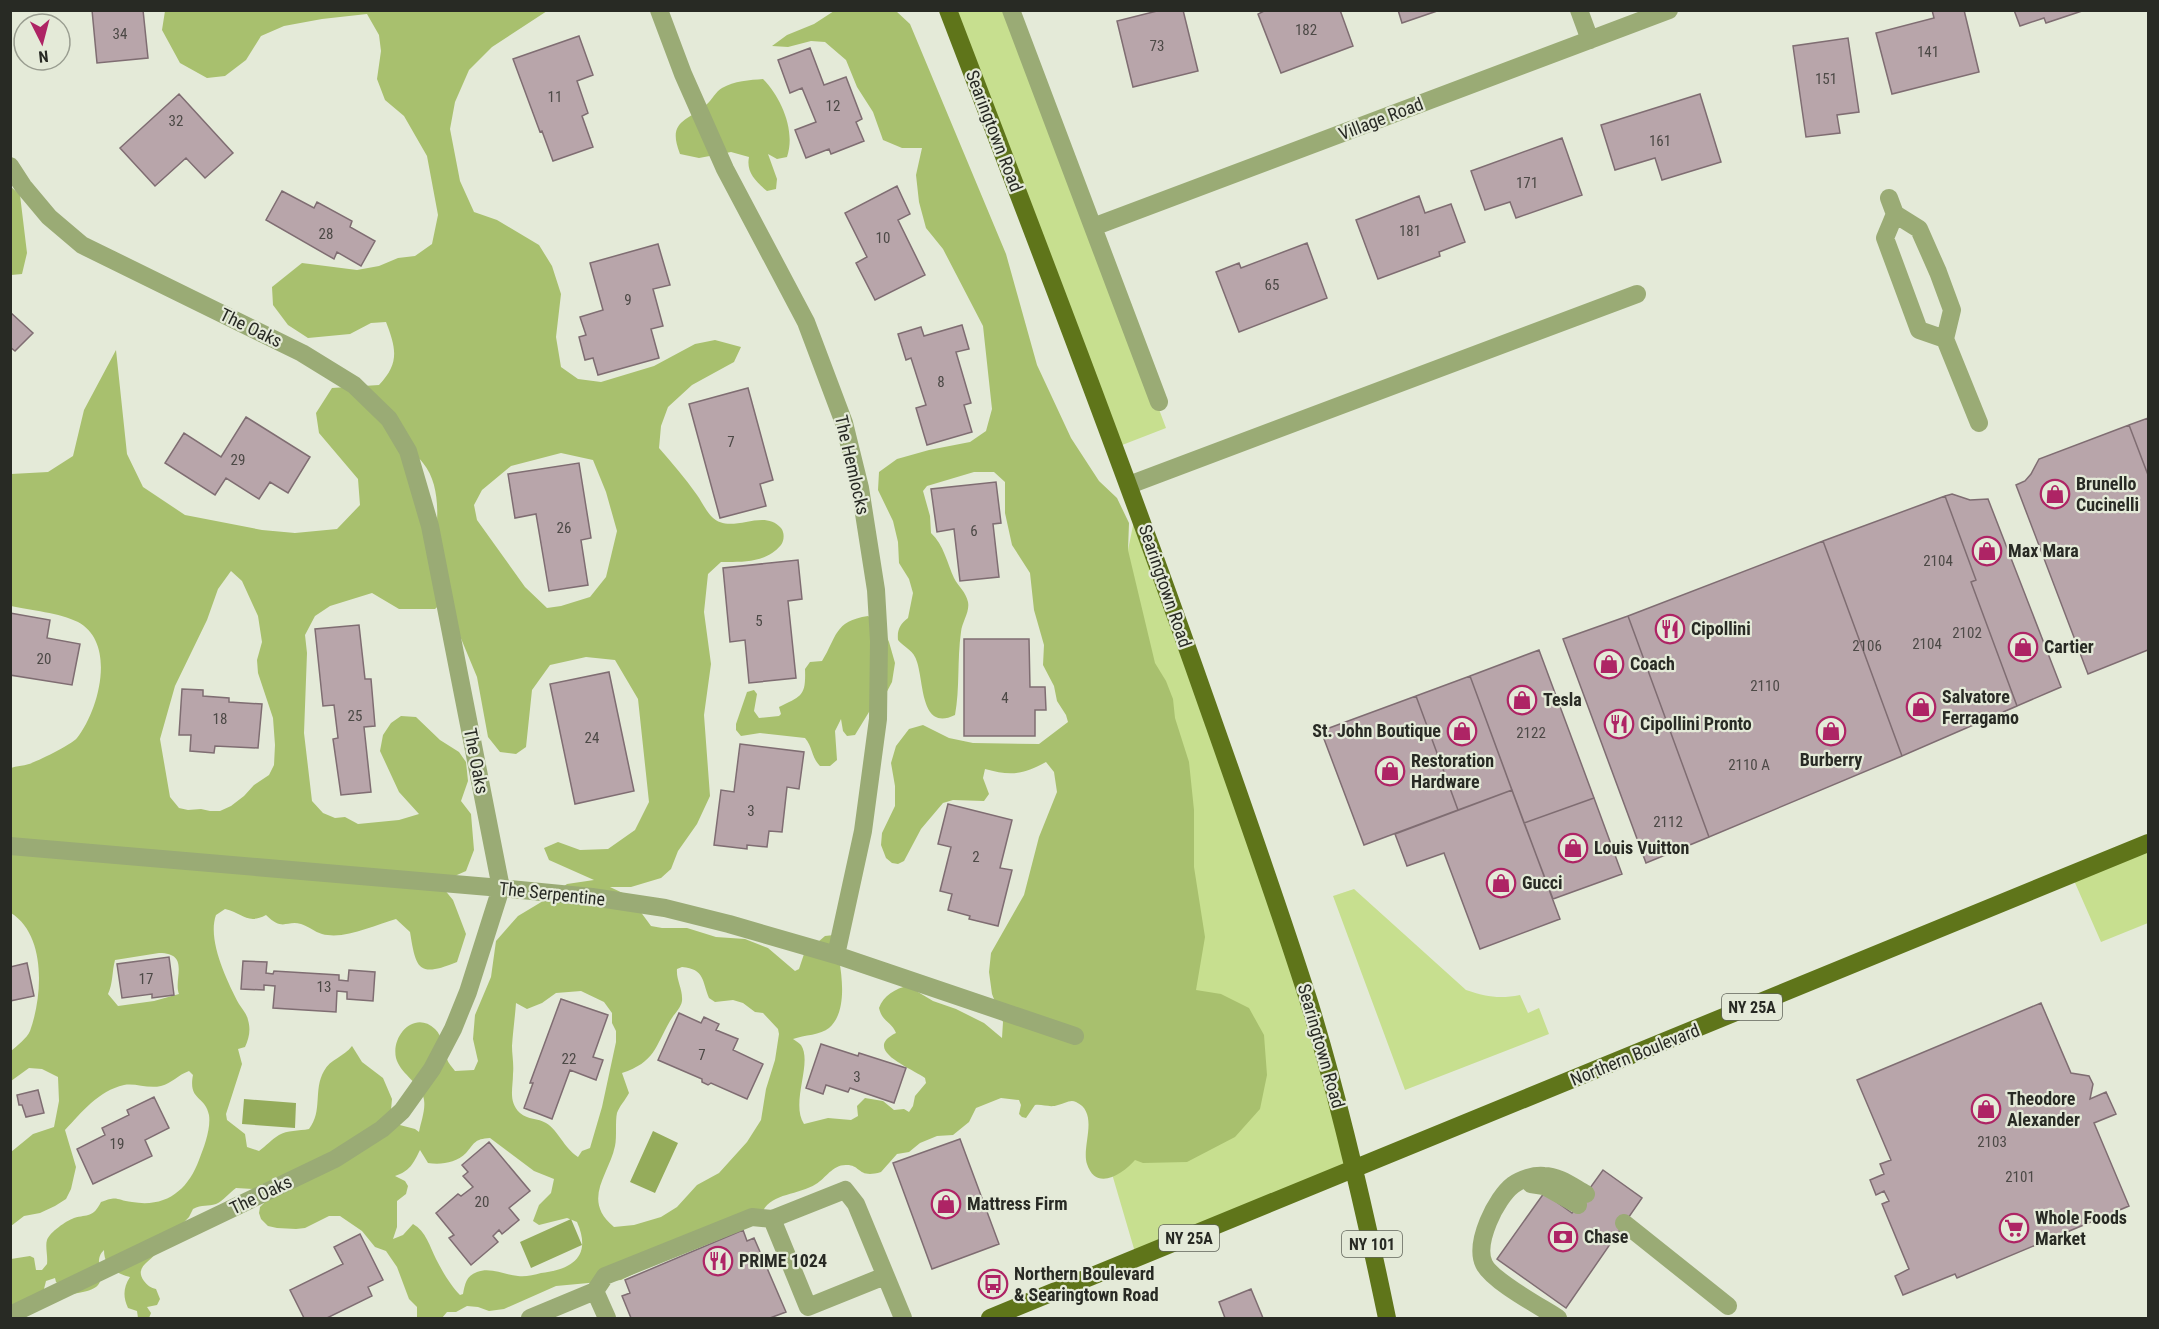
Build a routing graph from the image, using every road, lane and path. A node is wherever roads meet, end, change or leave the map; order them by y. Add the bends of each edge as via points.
1 (659, 10) edge
2 (948, 10) edge
3 (1011, 10) edge
4 (1579, 10) edge
5 (1670, 10) edge
6 (1590, 40) junction
7 (10, 166) edge
8 (1093, 227) junction
9 (1637, 294) dead end
10 (1945, 339) junction
11 (1159, 402) dead end
12 (1979, 423) dead end
13 (1129, 485) junction
14 (2148, 843) edge
15 (10, 846) edge
16 (501, 888) junction
17 (836, 955) junction
18 (1075, 1036) dead end
19 (1355, 1170) junction
20 (1513, 1185) junction
21 (772, 1219) junction
22 (1624, 1223) dead end
23 (885, 1276) junction
24 (595, 1291) junction
25 (1728, 1306) dead end
26 (10, 1314) edge
27 (530, 1318) edge
28 (607, 1318) edge
29 (903, 1318) edge
30 (990, 1318) edge
31 (1387, 1318) edge
32 (1558, 1318) edge

1 - 17 street, The Hemlocks via 725,169 806,322 844,423 860,488 876,590 878,719 863,831
2 - 13 main road, Searingtown Road
3 - 8 street
4 - 6 street
5 - 6 street, Village Road
6 - 8 street, Village Road
7 - 16 street, The Oaks via 49,216 82,245 302,353 354,386 389,419 408,450 430,526
8 - 11 street
9 - 13 street
10 - 10 street via 1952,310 1938,273 1919,228 1892,206 1885,238 1919,330
10 - 12 street
13 - 19 main road, Searingtown Road via 1257,846 1309,1004
14 - 19 main road, Northern Boulevard / NY 25A
15 - 16 street, The Serpentine
16 - 17 street, The Serpentine via 664,908
16 - 26 street, The Oaks via 453,1029 432,1069 402,1111 382,1130 335,1159
17 - 18 street, The Serpentine
19 - 30 main road, NY 25A
19 - 31 main road, NY 101
20 - 20 street via 1545,1175 1560,1179 1585,1195 1544,1186
20 - 32 street via 1486,1226 1481,1254 1494,1276
21 - 23 street via 845,1190 856,1204
21 - 23 street via 808,1307
21 - 24 street via 752,1217 605,1276
22 - 25 street
23 - 29 street
24 - 27 street
24 - 28 street

